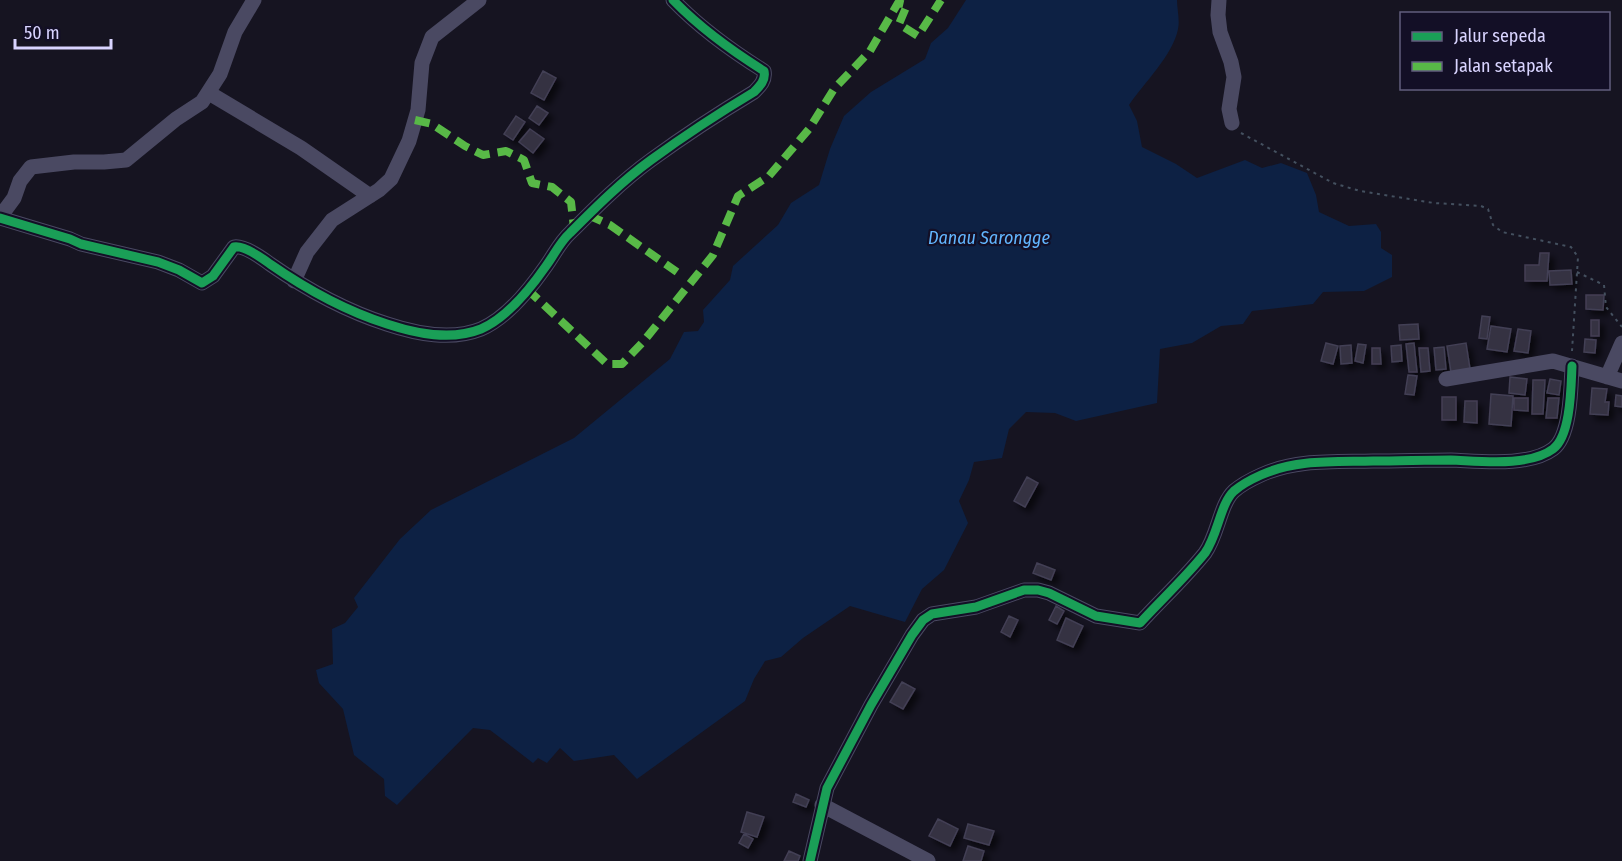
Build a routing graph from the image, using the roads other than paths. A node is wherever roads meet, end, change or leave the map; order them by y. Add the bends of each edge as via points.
1 (254, 0) edge
2 (479, 0) edge
3 (673, 0) edge
4 (1219, 0) edge
5 (209, 93) junction
6 (1232, 123) road end
7 (370, 196) junction
8 (0, 217) edge
9 (294, 281) junction
10 (1622, 343) edge
11 (1572, 366) junction
12 (1446, 379) dead end
13 (1615, 379) edge
14 (822, 805) junction
15 (810, 861) edge
16 (928, 861) edge

1 - 5 street via 235,32
2 - 7 street via 432,37 422,63 418,110 409,141 391,179
3 - 9 street via 764,71 762,83 616,189 567,235 535,280 492,323 452,335 411,332 370,319
4 - 6 street via 1220,32 1234,77 1229,109
5 - 7 street via 301,148
5 - 8 street via 126,160 31,167
7 - 9 street via 332,220 302,260
8 - 9 street via 81,244 158,262 202,283 213,276 234,248 240,247
10 - 13 street
11 - 12 street via 1553,361
11 - 13 street
11 - 14 street via 1563,432 1554,448 1542,454 1502,461 1314,462 1280,468 1239,488 1232,493 1215,537 1204,553 1140,623 1096,616 1038,590 1024,590 976,607 932,614 912,635 871,705 826,788
14 - 15 street
14 - 16 street

